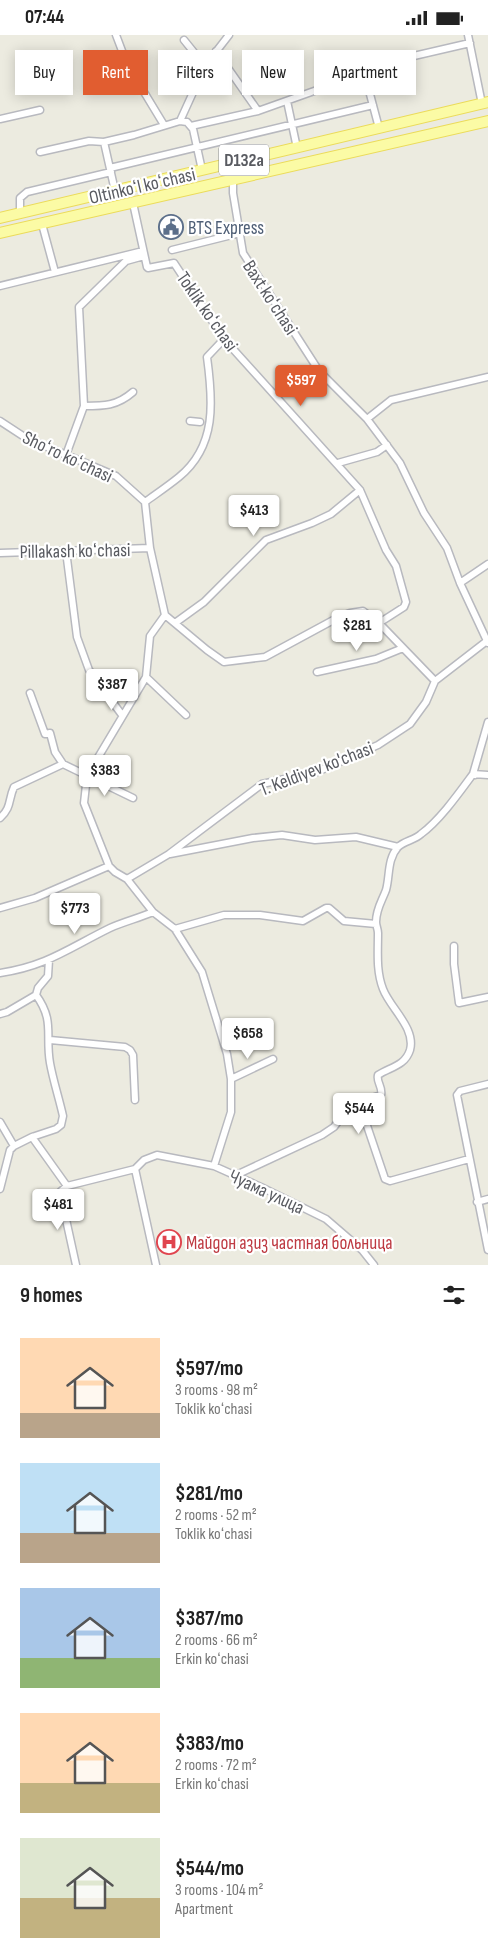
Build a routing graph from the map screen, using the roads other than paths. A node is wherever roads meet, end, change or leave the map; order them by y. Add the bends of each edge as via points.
1 (116, 35) edge
2 (229, 35) edge
3 (468, 35) edge
4 (184, 40) dead end
5 (470, 43) junction
6 (192, 50) edge
7 (217, 50) edge
8 (416, 56) edge
9 (232, 74) edge
10 (314, 91) edge
11 (192, 95) edge
12 (370, 95) edge
13 (287, 101) junction
14 (485, 103) edge
15 (373, 105) junction
16 (40, 110) dead end
17 (258, 111) junction
18 (0, 119) edge
19 (180, 121) junction
20 (488, 121) edge
21 (292, 124) junction
22 (164, 125) junction
23 (191, 126) junction
24 (379, 128) junction
25 (104, 142) junction
26 (197, 146) junction
27 (297, 147) junction
28 (40, 152) dead end
29 (110, 170) junction
30 (202, 170) junction
31 (233, 179) junction
32 (115, 191) junction
33 (133, 203) junction
34 (20, 214) junction
35 (0, 218) edge
36 (42, 223) junction
37 (0, 233) edge
38 (240, 233) junction
39 (172, 250) dead end
40 (144, 254) junction
41 (55, 273) junction
42 (0, 286) edge
43 (224, 339) junction
44 (488, 377) edge
45 (133, 392) dead end
46 (84, 406) junction
47 (367, 419) junction
48 (0, 421) edge
49 (190, 421) dead end
50 (206, 423) junction
51 (386, 445) junction
52 (66, 455) junction
53 (338, 463) junction
54 (360, 490) junction
55 (145, 502) junction
56 (150, 548) junction
57 (66, 551) junction
58 (0, 553) edge
59 (488, 564) edge
60 (460, 583) junction
61 (165, 615) junction
62 (175, 623) junction
63 (379, 623) junction
64 (488, 641) edge
65 (403, 648) junction
66 (317, 672) dead end
67 (146, 677) junction
68 (436, 681) junction
69 (30, 693) dead end
70 (122, 715) junction
71 (186, 715) dead end
72 (488, 722) edge
73 (63, 764) junction
74 (473, 774) junction
75 (488, 775) edge
76 (87, 776) junction
77 (488, 779) edge
78 (133, 798) dead end
79 (0, 818) edge
80 (398, 847) junction
81 (169, 854) junction
82 (109, 865) junction
83 (127, 879) junction
84 (0, 907) edge
85 (153, 913) junction
86 (376, 924) junction
87 (175, 929) junction
88 (454, 945) dead end
89 (49, 960) junction
90 (0, 973) edge
91 (36, 995) junction
92 (488, 997) edge
93 (0, 1014) edge
94 (50, 1039) junction
95 (273, 1059) dead end
96 (231, 1079) junction
97 (488, 1084) edge
98 (135, 1100) dead end
99 (359, 1102) junction
100 (0, 1122) edge
101 (32, 1137) junction
102 (14, 1147) junction
103 (469, 1159) junction
104 (214, 1166) junction
105 (135, 1169) junction
106 (234, 1176) junction
107 (67, 1186) junction
108 (0, 1189) edge
109 (488, 1199) edge
110 (477, 1202) junction
111 (488, 1249) edge
112 (76, 1265) edge
113 (156, 1265) edge
114 (374, 1265) edge

1 - 22 street via 127,64
2 - 7 street
3 - 5 street
4 - 6 street
5 - 8 street
5 - 14 street
9 - 17 street
10 - 13 street
11 - 19 street
12 - 15 street
13 - 17 street
13 - 21 street
14 - 24 main road, Oltinkoʻl koʻchasi / D132a
15 - 21 street
15 - 24 street
16 - 18 street
17 - 23 street
19 - 22 street
19 - 23 street
20 - 31 main road, Oltinkoʻl koʻchasi / D132a
21 - 26 street
21 - 27 street
22 - 25 street
23 - 26 street
24 - 27 main road, Oltinkoʻl koʻchasi / D132a
25 - 28 street via 89,141
25 - 29 street
26 - 29 street
26 - 30 street
27 - 30 main road, Oltinkoʻl koʻchasi / D132a
29 - 32 street
29 - 34 street via 23,194 20,197
30 - 32 main road, Oltinkoʻl koʻchasi / D132a
31 - 33 main road, Oltinkoʻl koʻchasi / D132a
31 - 38 street, Baxt koʻchasi
32 - 34 main road, Oltinkoʻl koʻchasi / D132a
33 - 36 main road, Oltinkoʻl koʻchasi / D132a
33 - 40 street
34 - 35 main road, Oltinkoʻl koʻchasi / D132a
36 - 37 main road, Oltinkoʻl koʻchasi / D132a
36 - 41 street
38 - 39 street
38 - 47 street, Baxt koʻchasi via 243,253 319,371
40 - 41 street
40 - 43 street, Toklik koʻchasi via 148,268 174,263
40 - 46 street via 126,261 79,307
41 - 42 street
43 - 50 street via 207,357 210,380
43 - 53 street, Toklik koʻchasi
44 - 47 street via 391,399
45 - 46 street via 124,401 105,406
46 - 52 street
47 - 51 street, Baxt koʻchasi
48 - 52 street, Shoʻro koʻchasi via 26,438
49 - 50 street
50 - 55 street via 204,444 195,461 180,477
51 - 53 street via 377,452
51 - 60 street, Baxt koʻchasi via 400,463 424,513 447,549
52 - 55 street, Shoʻro koʻchasi via 116,477
53 - 54 street, Toklik koʻchasi
54 - 62 street via 330,514 266,540 204,602
54 - 63 street, Toklik koʻchasi via 396,566 406,602 404,607
55 - 56 street
56 - 57 street, Pillakash koʻchasi
56 - 61 street
57 - 58 street, Pillakash koʻchasi
57 - 70 street via 80,645 89,670
59 - 60 street
60 - 64 street, Baxt koʻchasi
61 - 62 street
61 - 67 street via 150,636
62 - 63 street via 224,662 265,657 350,613 363,611
63 - 65 street
64 - 68 street, T. Keldiyev ko'chasi
65 - 66 street via 376,659
65 - 68 street
67 - 70 street
67 - 71 street
68 - 81 street, T. Keldiyev ko'chasi via 410,724 378,745 317,772 262,784
69 - 73 street via 46,734 50,733 55,752
70 - 76 street
72 - 74 street
73 - 76 street
73 - 79 street via 14,787 11,803
74 - 75 street
74 - 77 street
74 - 80 street via 421,835
76 - 78 street
76 - 82 street via 84,803
80 - 81 street via 356,837 315,840 282,835
80 - 86 street via 389,864
81 - 83 street, T. Keldiyev ko'chasi
82 - 83 street, Чуама улица
82 - 84 street via 35,898
83 - 85 street, Чуама улица
85 - 87 street, Чуама улица
85 - 89 street via 110,928
86 - 87 street via 344,921 326,908 303,921 260,915 224,915
86 - 99 street via 378,976 411,1041 406,1058 378,1075 382,1095
87 - 96 street, Чуама улица via 202,972 227,1054
88 - 92 street via 459,1003
89 - 90 street
89 - 91 street via 48,976
91 - 93 street
91 - 94 street via 46,1014
94 - 98 street via 130,1050
94 - 101 street via 50,1064 63,1116 61,1125 56,1129
95 - 96 street
96 - 104 street, Чуама улица via 231,1112
97 - 103 street via 460,1091 457,1095
99 - 103 street via 385,1179 390,1181
99 - 106 street via 350,1105 334,1127 322,1135
100 - 102 street
101 - 102 street
101 - 107 street
102 - 108 street via 10,1150
103 - 110 street
104 - 105 street via 157,1155 144,1160
104 - 106 street, Чуама улица
105 - 107 street
105 - 113 street
106 - 114 street, Чуама улица via 326,1219 362,1250
107 - 112 street via 60,1192
109 - 110 street
110 - 111 street

